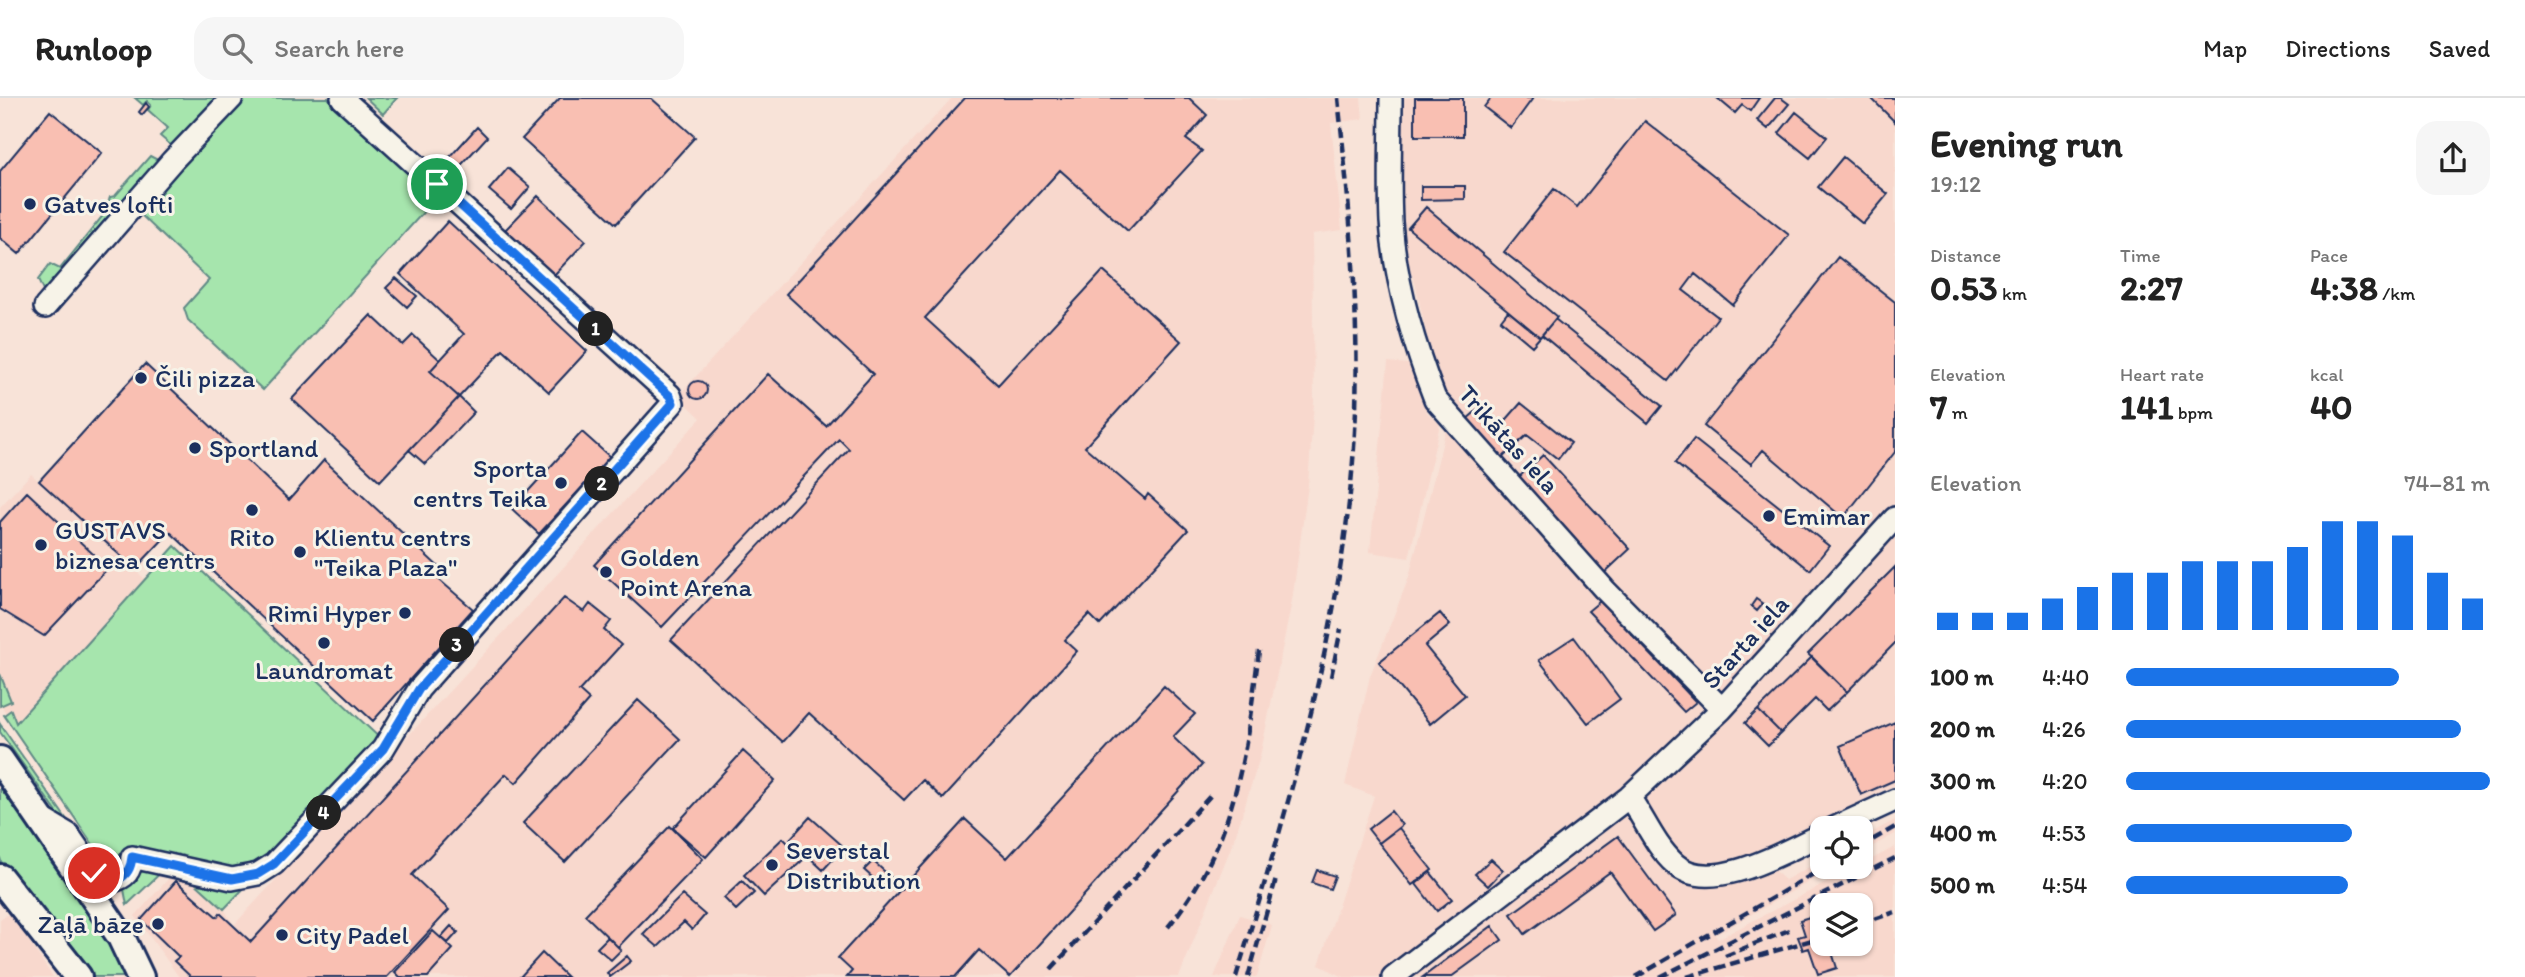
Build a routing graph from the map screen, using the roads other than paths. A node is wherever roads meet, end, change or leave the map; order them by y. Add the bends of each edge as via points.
1 (232, 98) edge
2 (342, 98) edge
3 (1391, 98) edge
4 (45, 307) dead end
5 (1895, 518) edge
6 (1722, 709) junction
7 (0, 760) edge
8 (1629, 797) junction
9 (1895, 800) edge
10 (1860, 816) edge
11 (41, 818) junction
12 (1810, 840) edge
13 (0, 878) edge
14 (38, 930) junction
15 (121, 937) junction
16 (70, 977) edge
17 (78, 977) edge
18 (141, 977) edge
19 (156, 977) edge
20 (1393, 977) edge

1 - 4 street
2 - 11 street via 673,403 419,689 383,749 274,864 258,874 232,879 132,857 127,874 112,881 94,873 68,834
3 - 6 street, Trikātas iela via 1391,223 1401,280 1435,399 1604,589
5 - 6 street, Starta iela
6 - 8 street, Starta iela
7 - 11 main road
8 - 12 street via 1666,855 1677,867 1694,874 1726,874
8 - 20 street, Starta iela
9 - 10 street
11 - 15 main road
13 - 14 main road
14 - 16 main road
14 - 17 main road
15 - 18 main road
15 - 19 main road

